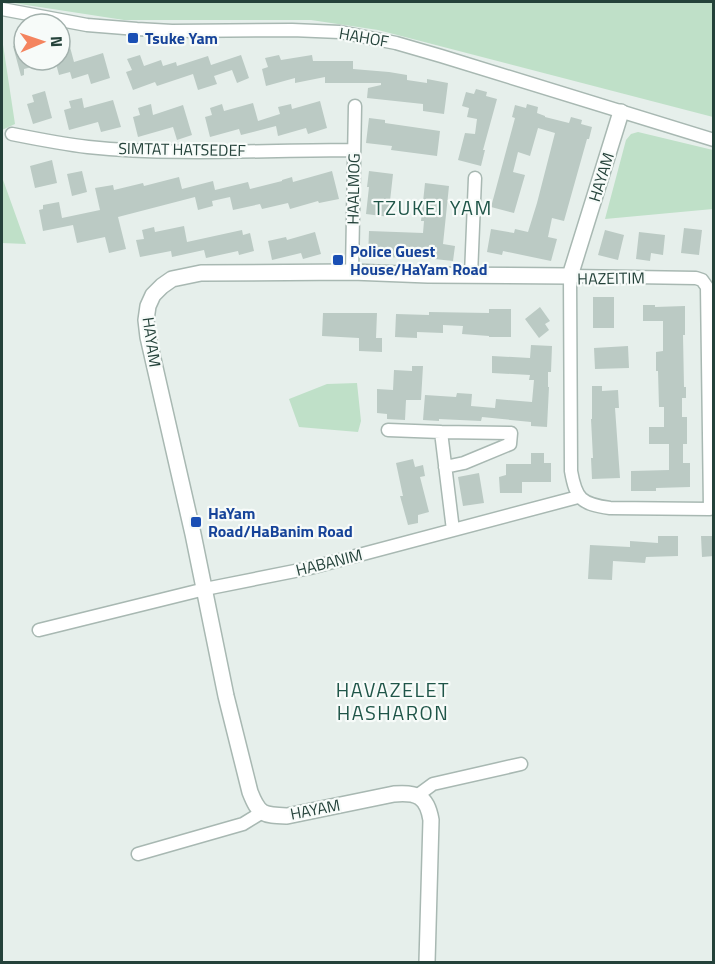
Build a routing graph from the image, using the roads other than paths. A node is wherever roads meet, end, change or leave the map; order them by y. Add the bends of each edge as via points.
1 (2, 9) edge
2 (355, 105) dead end
3 (621, 112) junction
4 (12, 134) dead end
5 (714, 140) edge
6 (353, 150) junction
7 (475, 178) dead end
8 (352, 272) junction
9 (471, 275) junction
10 (570, 276) junction
11 (388, 430) dead end
12 (441, 432) junction
13 (445, 467) junction
14 (578, 497) junction
15 (712, 509) edge
16 (453, 530) junction
17 (205, 589) junction
18 (39, 630) dead end
19 (521, 764) dead end
20 (418, 795) junction
21 (261, 813) junction
22 (138, 854) dead end
23 (427, 963) edge

1 - 3 street, HAHOF via 106,27 319,31 361,36 396,43
2 - 6 street, HAALMOG
3 - 5 street, HAHOF
3 - 10 street, HAYAM
4 - 6 street, SIMTAT HATSEDEF via 87,147 136,150
6 - 8 street, HAALMOG
7 - 9 street
8 - 9 street, HAYAM
8 - 17 street, HAYAM via 201,273 172,279 148,306 148,337
9 - 10 street, HAYAM
10 - 14 street, HAZEITIM via 571,471
10 - 15 street, HAZEITIM via 696,278 707,286
11 - 12 street
12 - 13 street
12 - 13 street via 511,433 510,444
13 - 16 street
14 - 15 street, HAZEITIM via 610,508
14 - 16 street, HABANIM
16 - 17 street, HABANIM via 310,568
17 - 18 street, HABANIM
17 - 21 street, HAYAM via 249,792
19 - 20 street, HAYAM via 433,784
20 - 21 street, HAYAM via 394,794 287,816
20 - 23 street via 425,801 431,820
21 - 22 street via 243,824

